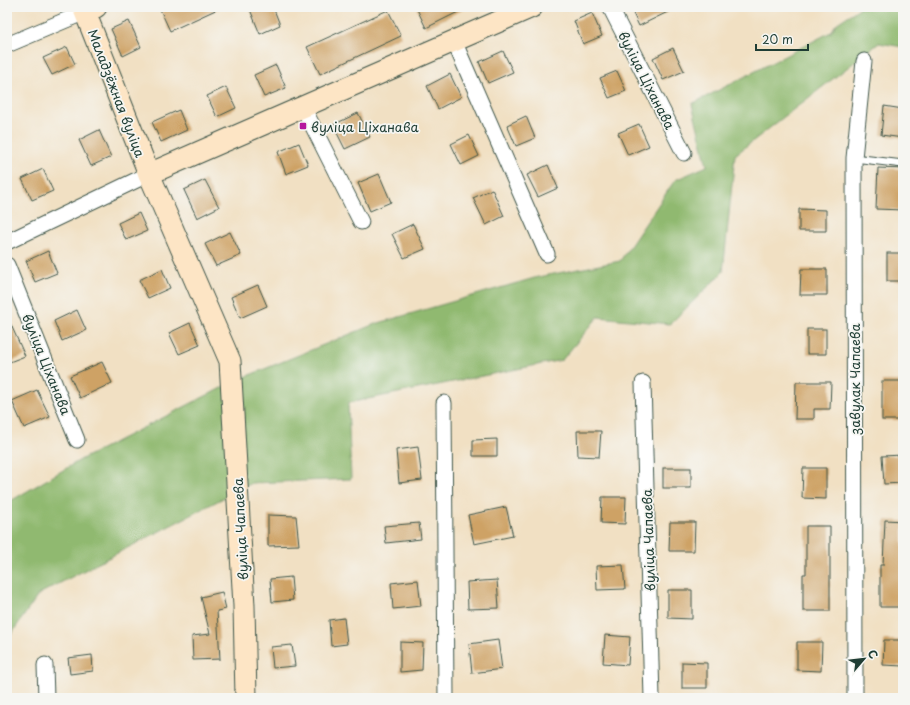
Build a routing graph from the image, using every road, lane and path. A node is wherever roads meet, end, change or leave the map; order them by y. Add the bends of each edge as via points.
1 (532, 7) edge
2 (610, 7) edge
3 (88, 9) edge
4 (454, 41) junction
5 (7, 45) edge
6 (864, 61) dead end
7 (304, 107) junction
8 (684, 153) dead end
9 (854, 158) junction
10 (903, 164) edge
11 (149, 174) junction
12 (361, 222) dead end
13 (7, 242) edge
14 (547, 254) dead end
15 (7, 265) edge
16 (643, 383) dead end
17 (444, 403) dead end
18 (77, 440) dead end
19 (45, 665) dead end
20 (46, 698) edge
21 (246, 698) edge
22 (446, 698) edge
23 (652, 698) edge
24 (855, 698) edge

1 - 4 street
2 - 8 street, вуліца Ціханава
3 - 5 street, Маладзёжная вуліца
3 - 11 street, Маладзёжная вуліца
4 - 7 street
4 - 14 street
6 - 9 street, завулак Чапаева
7 - 11 street
7 - 12 street
9 - 10 lane
9 - 24 street, завулак Чапаева
11 - 13 street
11 - 21 street, вуліца Чапаева via 230,361 244,606
15 - 18 street, вуліца Ціханава
16 - 23 street, вуліца Чапаева
17 - 22 street
19 - 20 street

